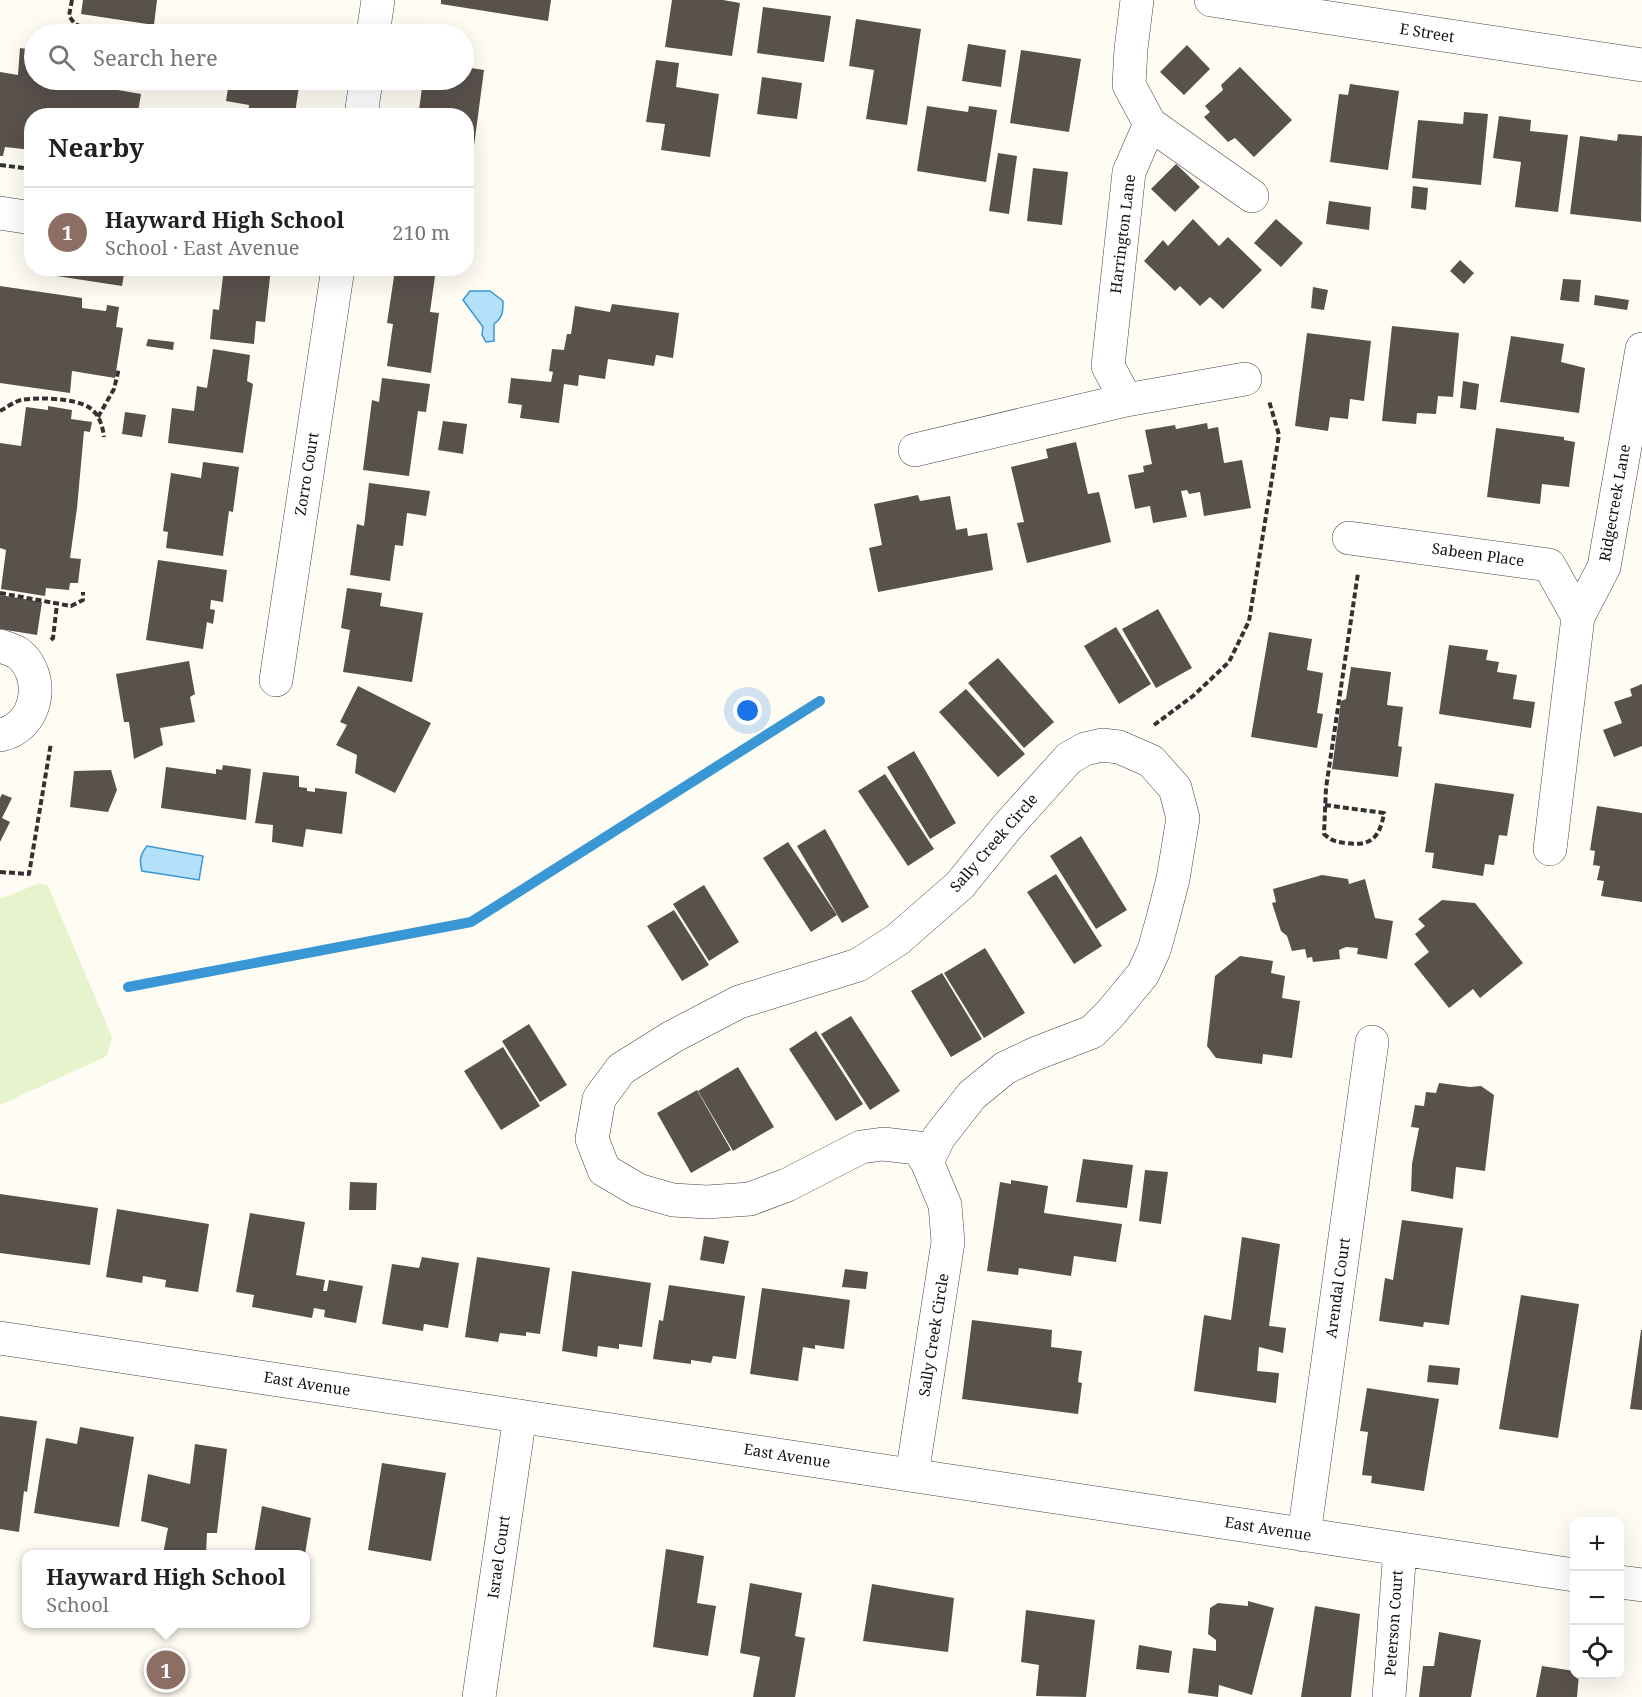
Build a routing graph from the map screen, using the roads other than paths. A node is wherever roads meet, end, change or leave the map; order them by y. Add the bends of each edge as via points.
1 (378, 0) edge
2 (1137, 0) edge
3 (1211, 0) edge
4 (374, 24) edge
5 (1642, 65) edge
6 (365, 90) edge
7 (362, 108) edge
8 (1150, 124) junction
9 (1251, 196) dead end
10 (0, 213) edge
11 (24, 217) edge
12 (337, 276) edge
13 (1642, 349) edge
14 (1245, 379) road end
15 (1126, 400) junction
16 (915, 450) dead end
17 (1356, 539) road end
18 (1578, 617) junction
19 (0, 646) edge
20 (276, 680) dead end
21 (12, 728) edge
22 (1550, 849) dead end
23 (1372, 1042) dead end
24 (927, 1162) junction
25 (0, 1338) edge
26 (520, 1416) junction
27 (912, 1475) junction
28 (1304, 1535) junction
29 (1400, 1549) junction
30 (1570, 1574) edge
31 (1624, 1583) edge
32 (1642, 1585) edge
33 (479, 1697) edge
34 (1389, 1697) edge

1 - 4 street
2 - 8 street via 1129,86
3 - 5 street, E Street
6 - 7 street
8 - 9 street
8 - 15 street, Harrington Lane via 1129,172 1108,366
10 - 11 street
12 - 20 street, Zorro Court
13 - 18 street, Ridgecreek Lane via 1604,567
14 - 15 street
15 - 16 street
17 - 18 street, Sabeen Place via 1549,565
18 - 22 street
19 - 21 street via 17,652 36,682 35,701
23 - 28 street, Arendal Court
24 - 24 street, Sally Creek Circle via 918,1148 883,1144 861,1147 787,1185 750,1199 674,1200 638,1190 604,1170 592,1139 599,1099 621,1069 672,1036 739,1002 858,965 897,940 960,885 1069,758 1102,745 1122,748 1152,761 1174,788 1183,818 1173,879 1154,950 1143,974 1092,1032 1005,1068 972,1095 939,1137
24 - 27 street, Sally Creek Circle via 945,1205 948,1242
25 - 26 street, East Avenue
26 - 27 street, East Avenue
26 - 33 street, Israel Court
27 - 28 street, East Avenue
28 - 29 street, East Avenue
29 - 30 street, East Avenue
29 - 34 street, Peterson Court
31 - 32 street

